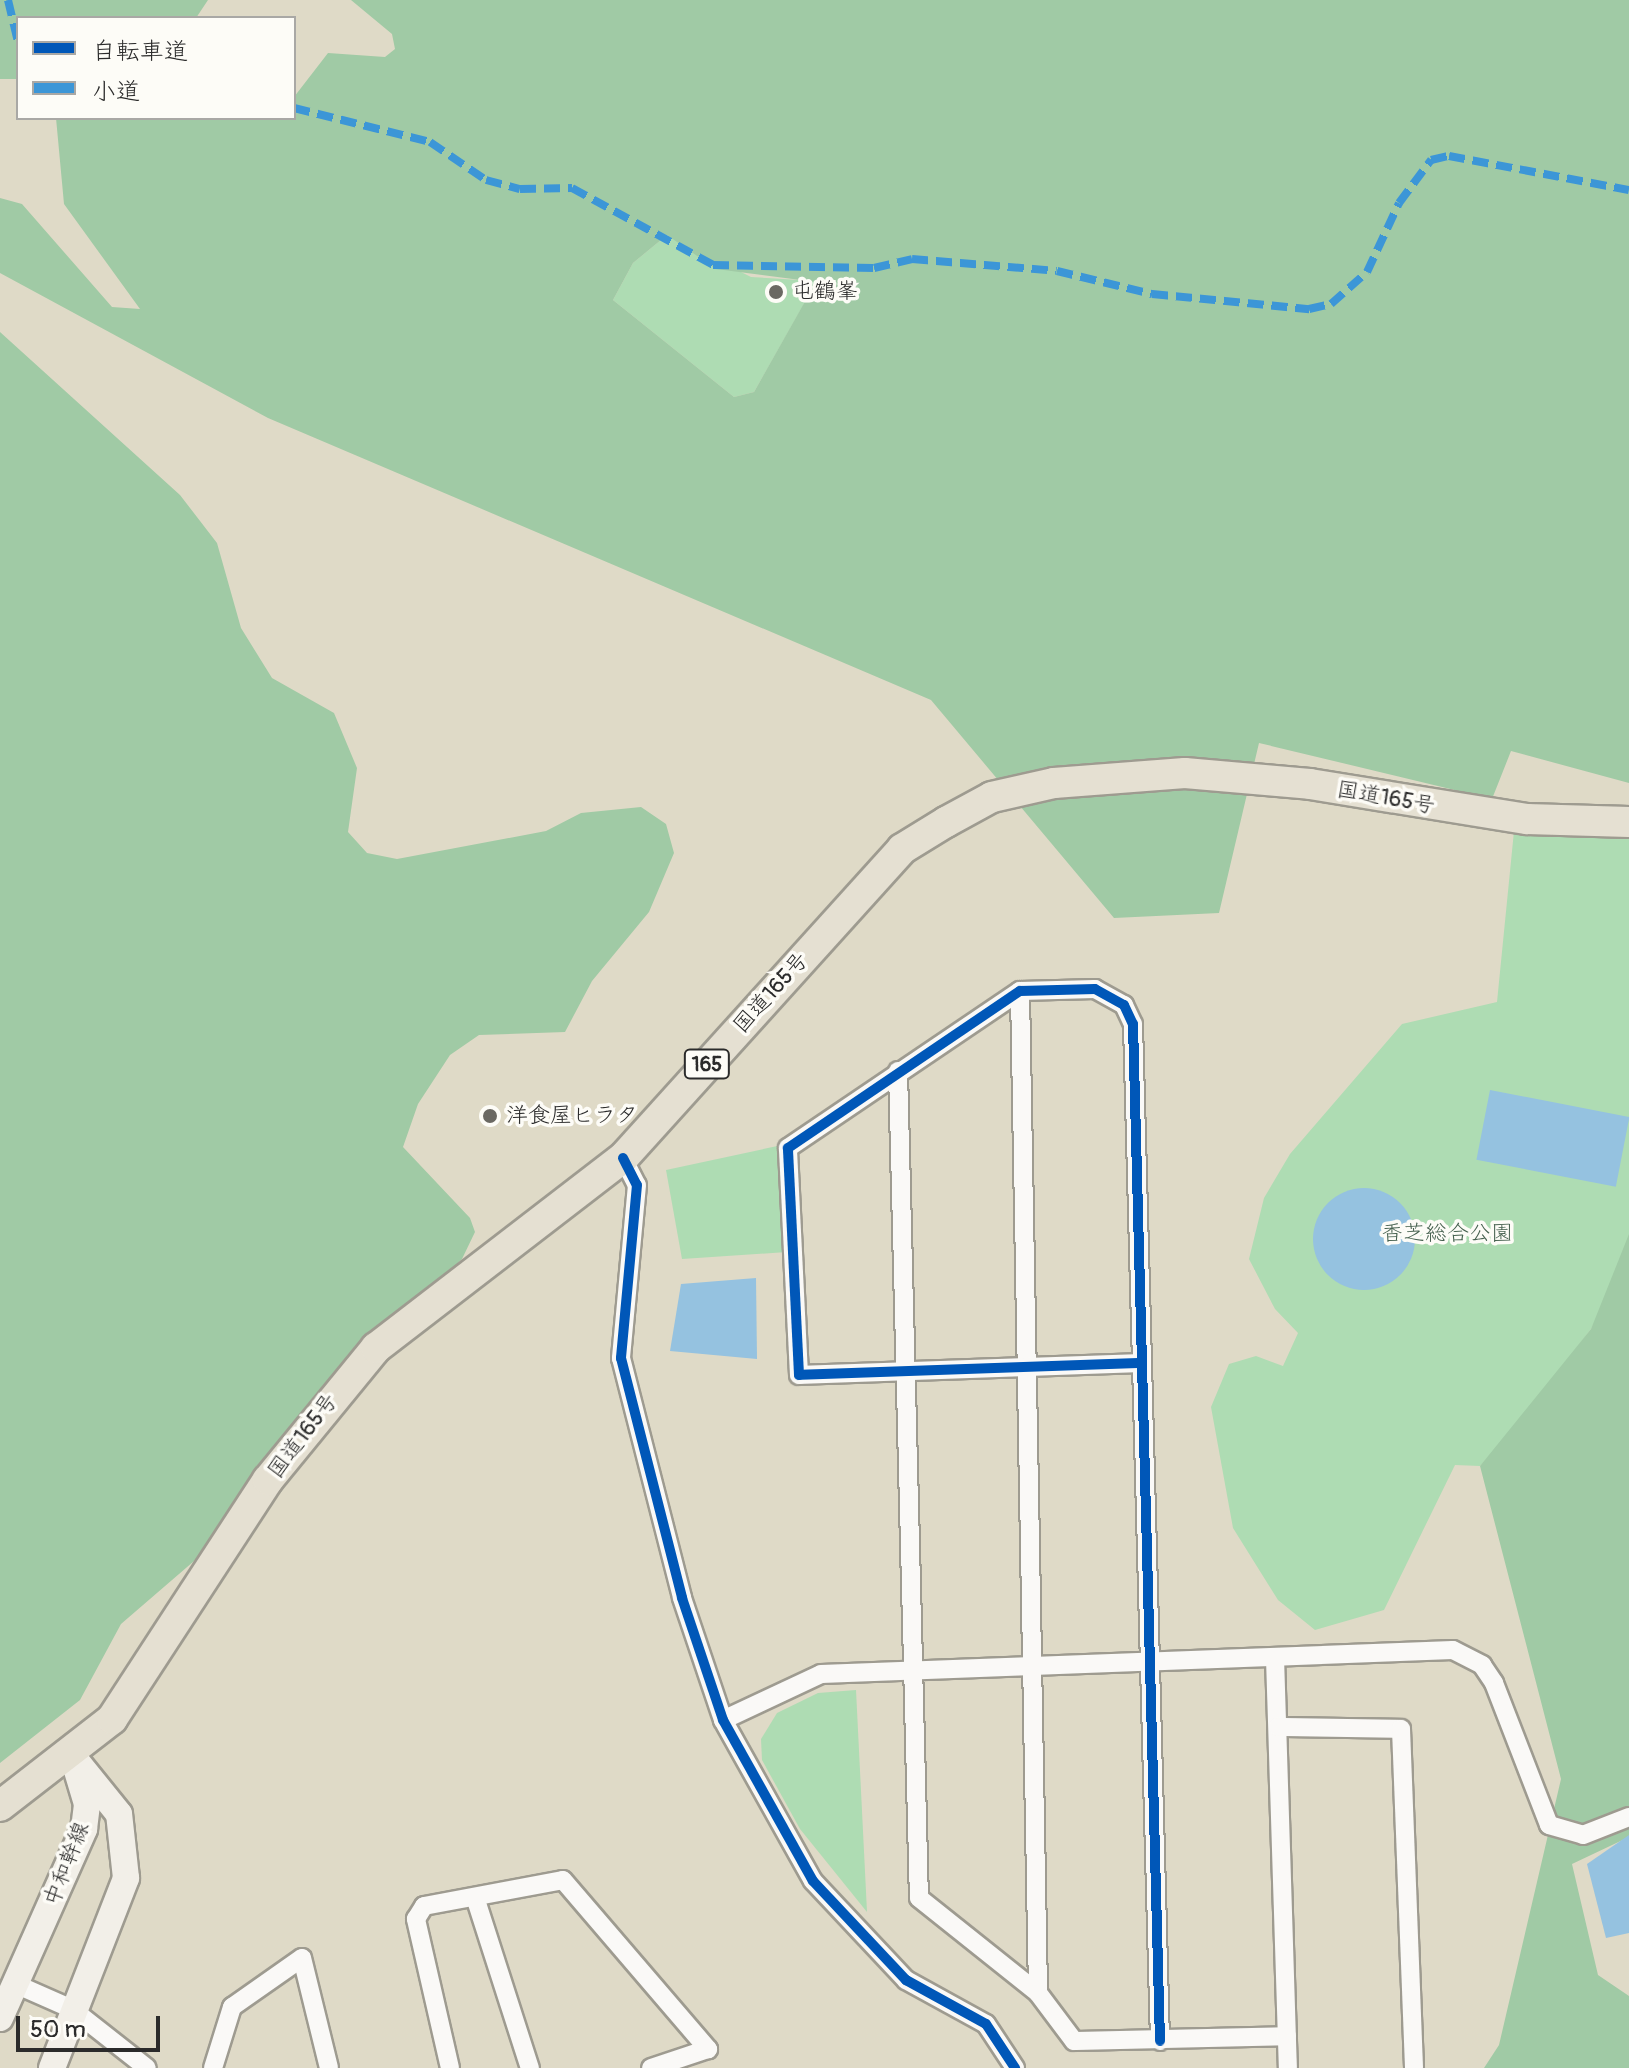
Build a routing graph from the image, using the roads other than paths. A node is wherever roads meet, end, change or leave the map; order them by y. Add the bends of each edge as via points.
1 (1629, 822) edge
2 (1020, 991) junction
3 (898, 1071) junction
4 (623, 1158) junction
5 (1140, 1363) junction
6 (1022, 1366) junction
7 (908, 1371) junction
8 (1275, 1658) junction
9 (1154, 1661) junction
10 (1033, 1666) junction
11 (915, 1670) junction
12 (723, 1720) junction
13 (1278, 1727) junction
14 (73, 1757) junction
15 (0, 1806) edge
16 (1629, 1817) edge
17 (475, 1897) junction
18 (13, 1983) junction
19 (1038, 1993) junction
20 (72, 2009) junction
21 (0, 2018) edge
22 (1287, 2036) junction
23 (1160, 2041) junction
24 (52, 2068) edge
25 (147, 2068) edge
26 (213, 2068) edge
27 (329, 2068) edge
28 (450, 2068) edge
29 (530, 2068) edge
30 (651, 2068) edge
31 (1015, 2068) edge
32 (1288, 2068) edge
33 (1414, 2068) edge

1 - 4 highway, 国道165号 / 165 via 1527,819 1310,784 1185,773 1054,783 992,797 902,849
2 - 3 street
2 - 5 street via 1095,989 1124,1005 1133,1024
2 - 6 street
3 - 7 street
3 - 7 street via 788,1148 799,1375
4 - 12 street via 637,1185 621,1358 682,1598
4 - 14 highway, 国道165号 / 165 via 437,1296 321,1408 150,1665
5 - 6 street
5 - 9 street
6 - 7 street
6 - 10 street
7 - 11 street
8 - 9 street
8 - 13 street
8 - 16 street via 1468,1654 1494,1683 1549,1825 1583,1835
9 - 10 street
9 - 23 street
10 - 11 street
10 - 19 street
11 - 12 street via 821,1674
11 - 19 street via 919,1898
12 - 31 street via 813,1881 906,1980 986,2024
13 - 22 street
13 - 33 street via 1401,1729
14 - 15 highway, 国道165号 / 165
14 - 18 main road, 中和幹線 via 87,1804 84,1829
14 - 20 main road, 中和幹線 via 119,1814 127,1845 117,1906
17 - 28 street via 424,1906 416,1919
17 - 29 street
17 - 30 street via 574,1884 708,2049
18 - 20 street
18 - 21 main road, 中和幹線
19 - 23 street via 1074,2041
20 - 24 main road, 中和幹線
20 - 25 street
22 - 23 street
22 - 32 street
26 - 27 street via 232,2007 302,1958

